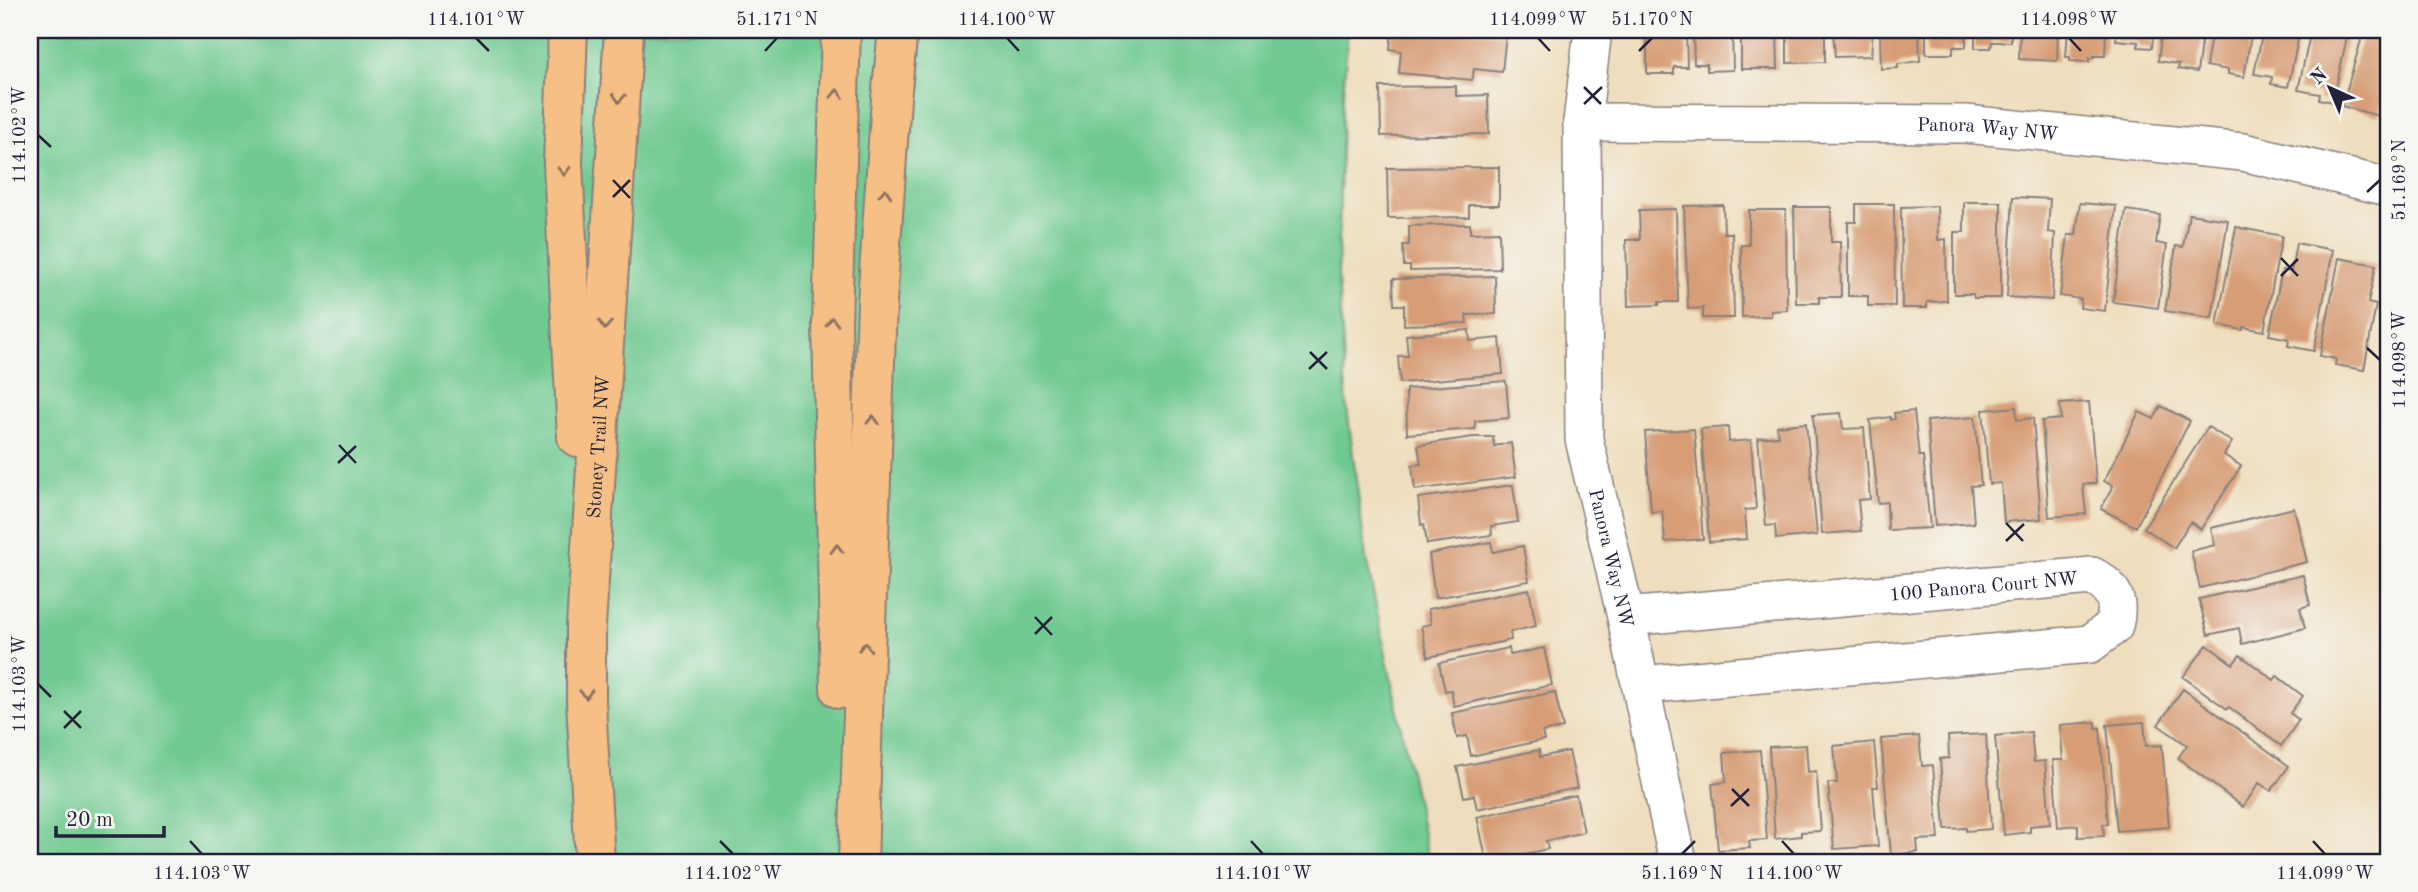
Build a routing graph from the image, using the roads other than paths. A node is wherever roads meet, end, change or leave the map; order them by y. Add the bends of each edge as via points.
1 (568, 30) edge
2 (624, 30) edge
3 (841, 30) edge
4 (898, 30) edge
5 (1593, 30) edge
6 (1582, 122) junction
7 (2388, 187) edge
8 (1626, 617) junction
9 (586, 626) junction
10 (1641, 685) junction
11 (595, 862) edge
12 (843, 862) edge
13 (858, 862) edge
14 (1678, 862) edge

1 -> 9 highway via 563,163
2 -> 9 highway, Stoney Trail NW
12 -> 3 highway via 832,324
13 -> 4 highway via 877,302
5 - 6 street, Panora Way NW
6 - 7 street, Panora Way NW via 1966,124 2243,152
6 - 8 street, Panora Way NW via 1584,439
8 - 10 street, Panora Way NW
8 - 10 street, 100 Panora Court NW via 2092,576 2116,597 2114,626 2090,644
9 -> 11 highway, Stoney Trail NW
10 - 14 street, Panora Way NW

